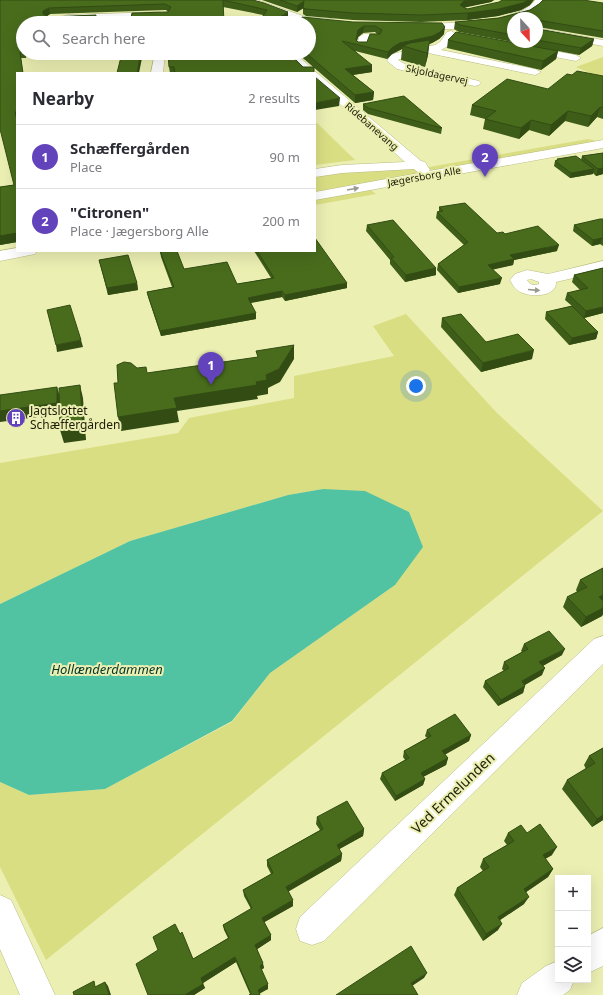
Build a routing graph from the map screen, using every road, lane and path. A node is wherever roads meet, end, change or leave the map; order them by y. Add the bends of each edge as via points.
1 (246, 0) edge
2 (540, 0) edge
3 (328, 12) edge
4 (296, 16) edge
5 (305, 16) edge
6 (498, 20) junction
7 (316, 22) edge
8 (345, 23) edge
9 (507, 24) edge
10 (380, 25) edge
11 (407, 26) edge
12 (451, 32) junction
13 (543, 32) edge
14 (603, 43) edge
15 (406, 44) edge
16 (362, 46) edge
17 (522, 48) edge
18 (425, 49) junction
19 (576, 58) edge
20 (159, 60) edge
21 (296, 60) edge
22 (158, 72) edge
23 (310, 72) edge
24 (534, 72) edge
25 (316, 77) edge
26 (475, 83) dead end
27 (601, 139) edge
28 (417, 166) junction
29 (316, 172) edge
30 (428, 176) junction
31 (316, 196) edge
32 (23, 252) edge
33 (0, 256) edge
34 (603, 266) edge
35 (546, 279) dead end
36 (600, 656) edge
37 (0, 911) edge
38 (312, 929) dead end
39 (603, 945) edge
40 (591, 954) edge
41 (555, 980) edge
42 (38, 995) edge
43 (534, 995) edge

1 - 4 street
2 - 6 street via 534,8 525,13
3 - 5 street
6 - 9 street
6 - 12 street
7 - 8 street
10 - 16 street via 379,38 364,37
11 - 12 street
12 - 18 street, Skjoldagervej via 444,44
13 - 14 street
15 - 18 street, Skjoldagervej
17 - 19 street
18 - 24 street, Skjoldagervej
18 - 26 street, Skjoldagervej via 399,55 392,61 401,67
20 - 22 street
21 - 23 street
25 - 28 street, Ridebanevang
27 - 28 street, Jægersborg Alle
27 - 30 street, Jægersborg Alle
28 - 29 street, Jægersborg Alle
28 - 30 street, Ridebanevang
31 -> 30 street, Jægersborg Alle
32 - 33 street
34 - 35 street
36 - 38 street, Ved Ermelunden
37 - 42 street
39 - 40 street
41 - 43 street

